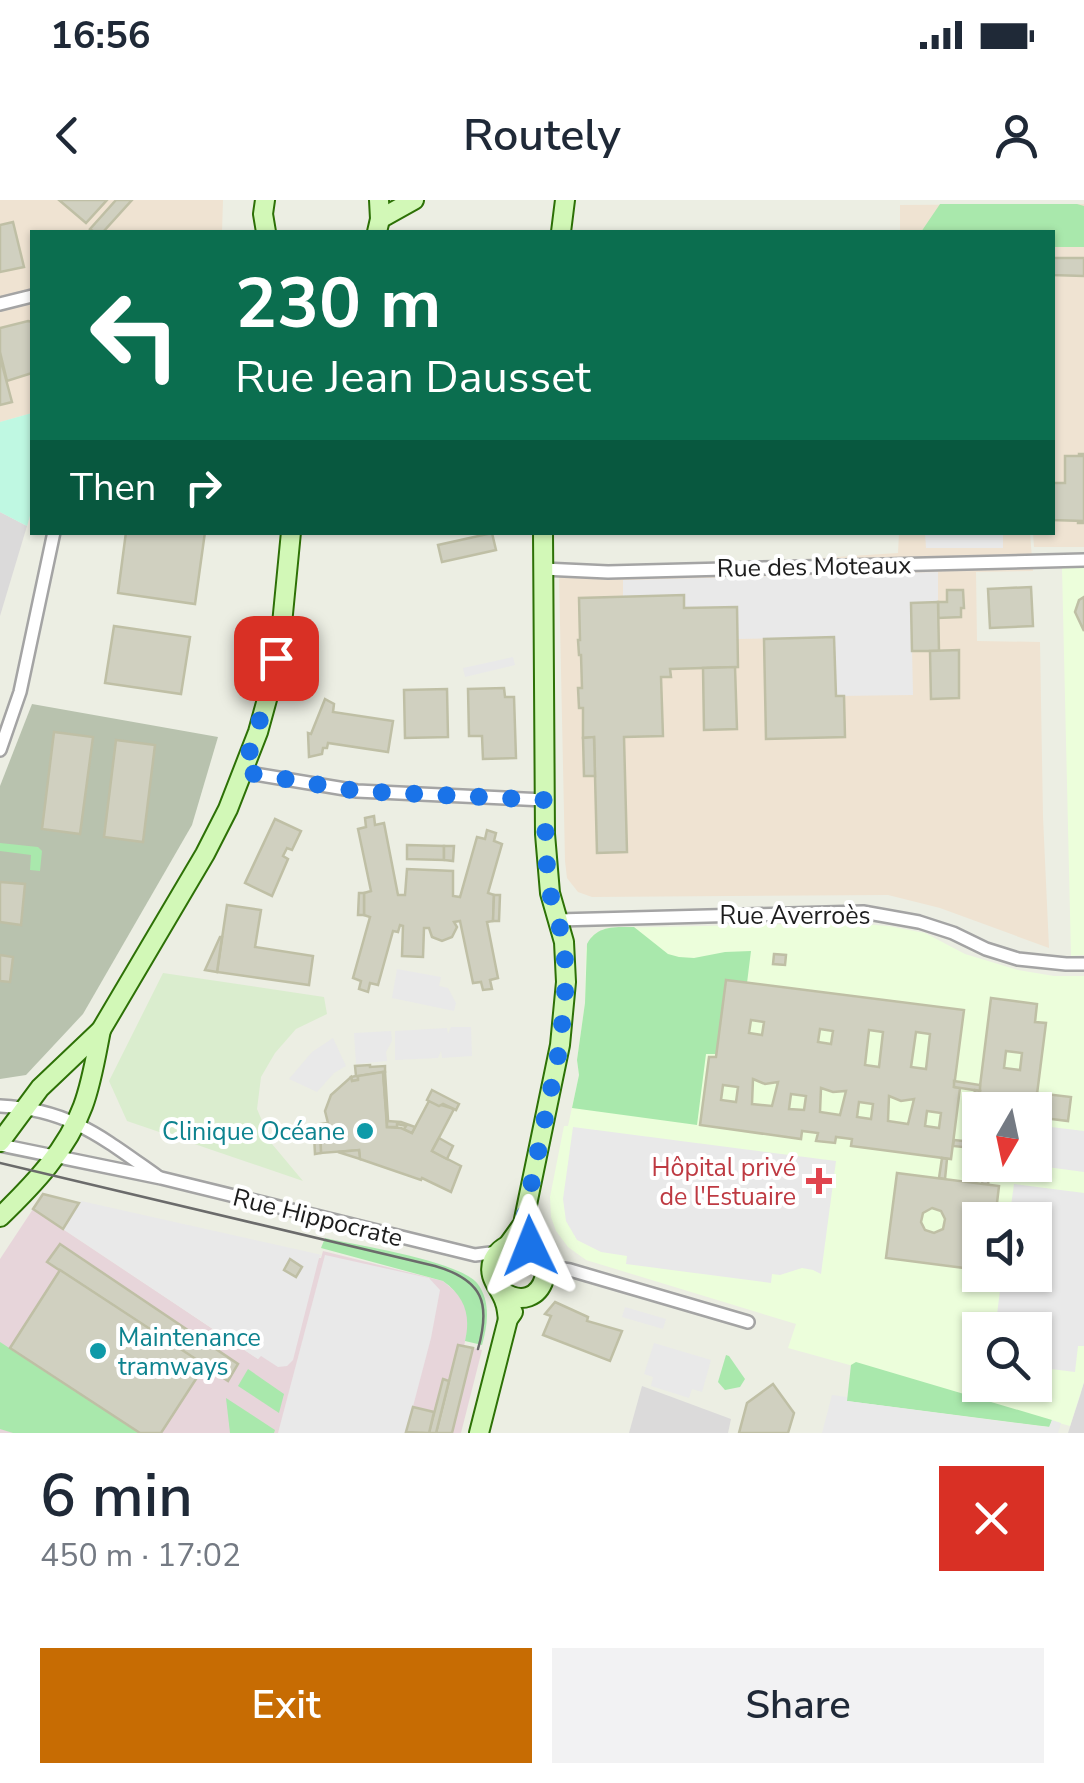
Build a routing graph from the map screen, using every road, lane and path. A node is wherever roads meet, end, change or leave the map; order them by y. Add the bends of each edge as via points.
1 (264, 200) edge
2 (414, 200) edge
3 (565, 200) edge
4 (379, 217) edge
5 (261, 229) edge
6 (561, 230) edge
7 (30, 296) edge
8 (0, 304) edge
9 (53, 535) edge
10 (291, 535) edge
11 (543, 535) edge
12 (1084, 560) edge
13 (543, 569) junction
14 (0, 750) edge
15 (243, 772) junction
16 (544, 800) junction
17 (558, 920) junction
18 (1084, 964) edge
19 (101, 1030) junction
20 (0, 1106) edge
21 (25, 1107) junction
22 (76, 1122) junction
23 (0, 1143) edge
24 (54, 1157) junction
25 (161, 1178) junction
26 (0, 1217) edge
27 (523, 1224) junction
28 (530, 1246) junction
29 (503, 1248) junction
30 (475, 1255) junction
31 (546, 1271) junction
32 (495, 1281) junction
33 (526, 1297) junction
34 (508, 1319) junction
35 (748, 1322) dead end
36 (478, 1433) edge

1 - 5 street
2 - 4 street
3 - 6 street
7 - 8 street
9 - 14 street via 20,692
10 - 15 street via 273,675
11 - 13 street
12 - 13 street, Rue des Moteaux
13 - 16 street
15 - 16 street via 357,791
15 - 19 street via 205,854
16 - 17 street
17 - 18 street, Rue Averroès via 863,912 919,922 1018,959
17 - 27 street via 565,954 563,1025
19 - 21 street
19 - 22 street
20 - 21 street, Rue Hippocrate
21 - 22 street, Rue Hippocrate
21 - 23 street
22 - 24 street
22 - 25 street, Rue Hippocrate
23 - 24 street, Rue Hippocrate
24 - 25 street, Rue Hippocrate
24 - 26 street
25 - 30 street, Rue Hippocrate
27 - 28 street
27 - 29 street
28 - 29 street
28 - 31 street
29 - 30 street, Rue Hippocrate
29 - 32 street via 494,1258
30 - 32 street
31 - 33 street via 538,1290
31 - 35 street via 570,1270
32 - 33 street via 512,1297
32 - 34 street
33 - 34 street
34 - 36 street

